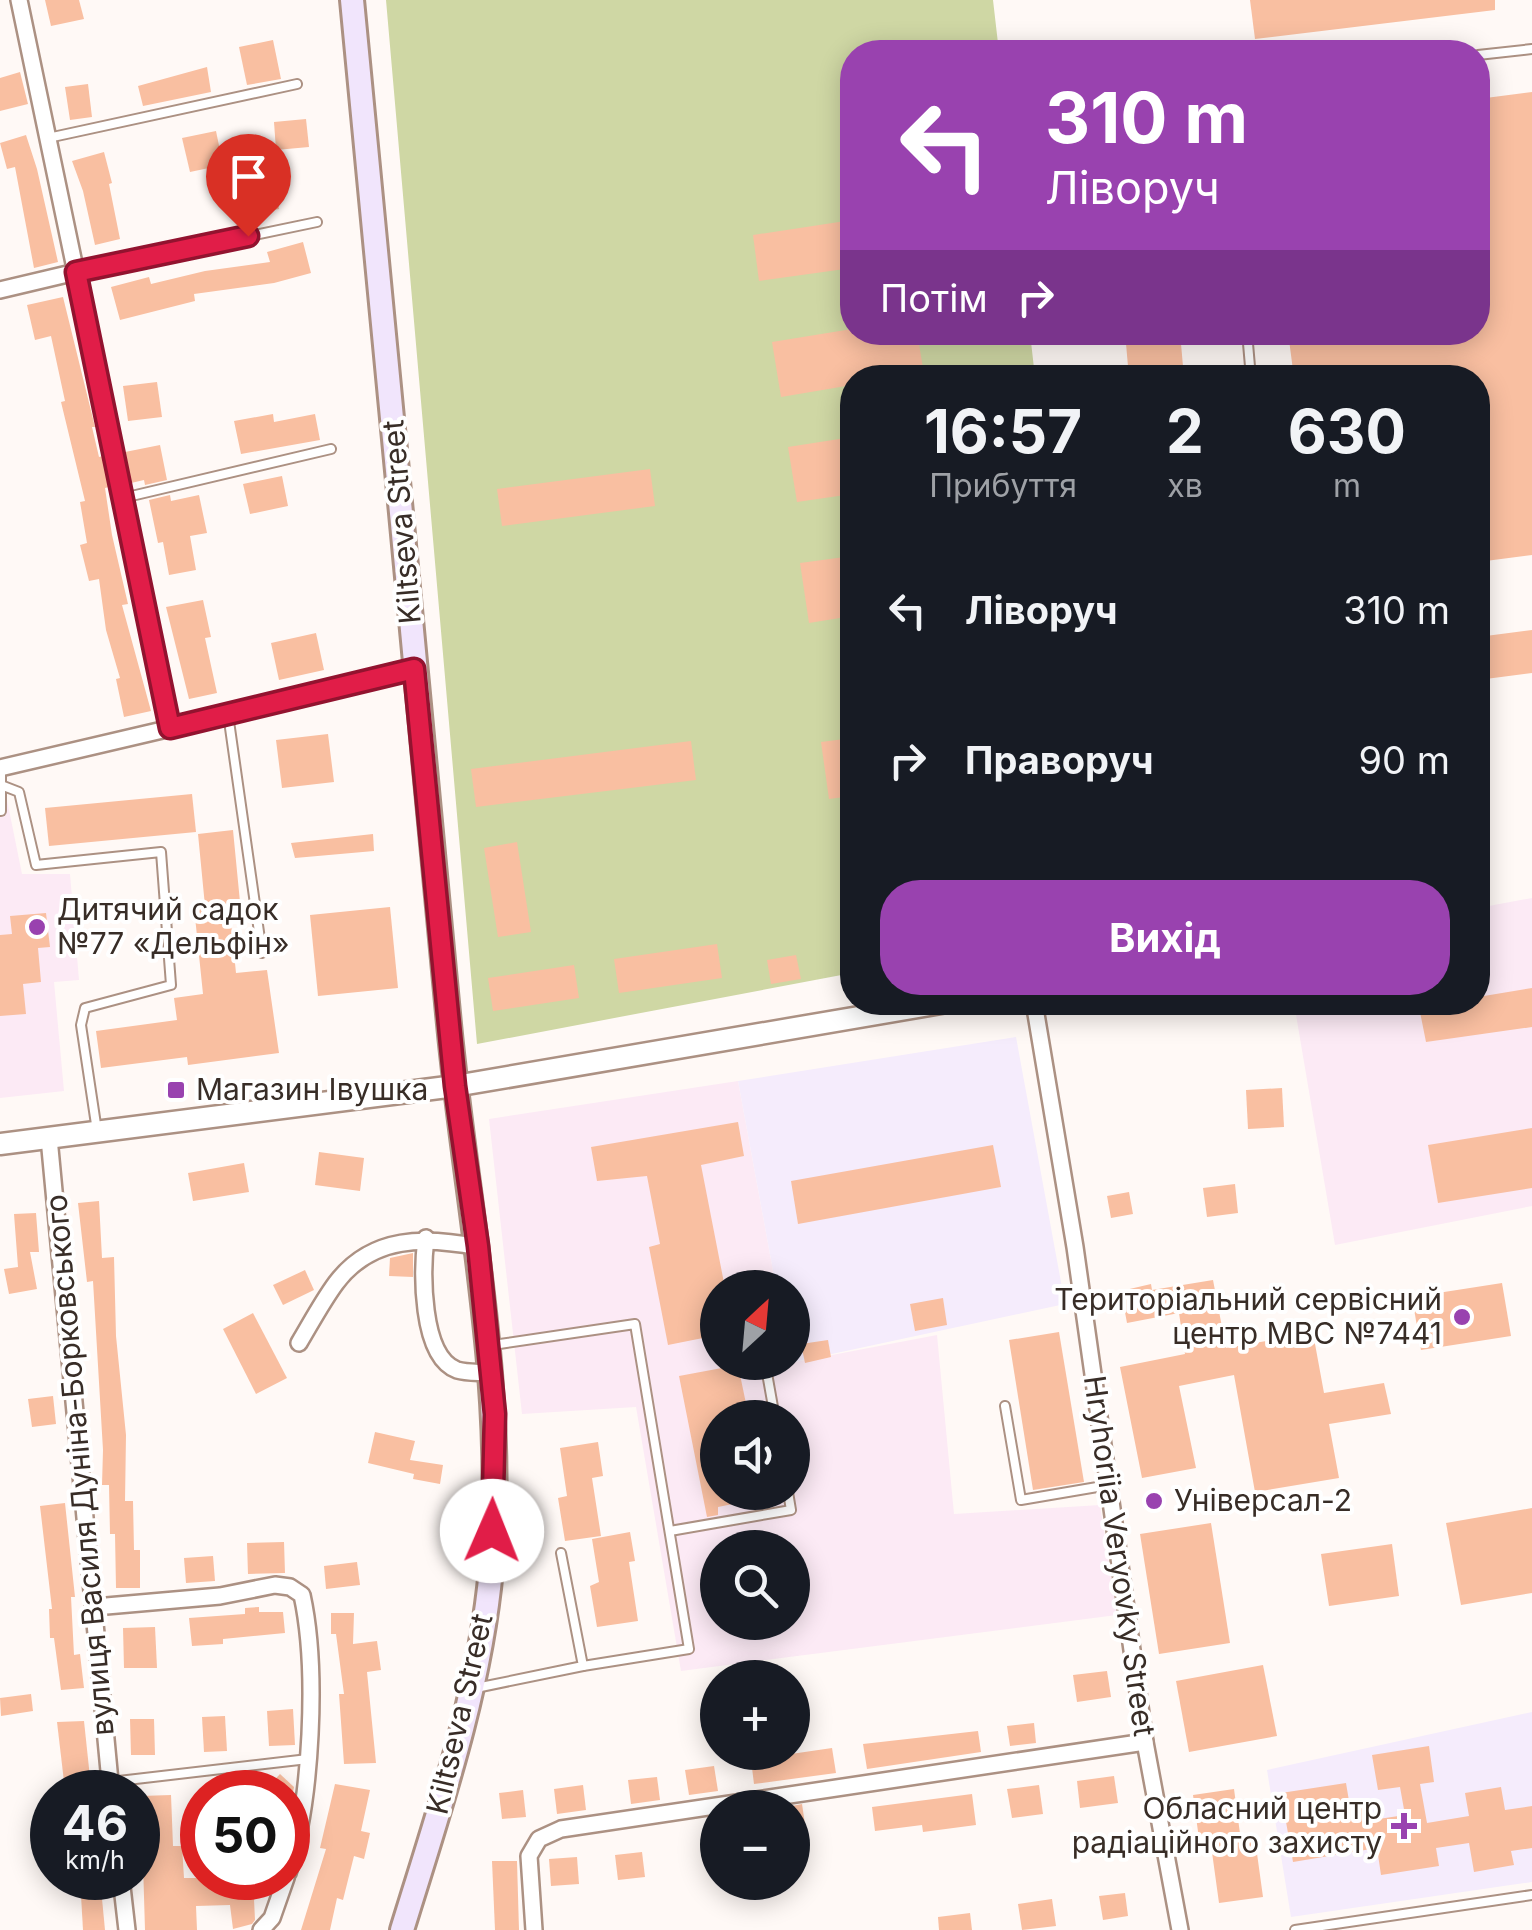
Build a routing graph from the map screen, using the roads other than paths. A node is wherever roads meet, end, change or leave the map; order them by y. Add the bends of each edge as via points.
1 (20, 0) edge
2 (352, 0) edge
3 (1532, 49) edge
4 (1490, 54) edge
5 (297, 84) dead end
6 (48, 138) junction
7 (317, 222) dead end
8 (76, 272) junction
9 (0, 290) edge
10 (331, 449) dead end
11 (123, 498) junction
12 (414, 669) junction
13 (228, 714) junction
14 (170, 728) junction
15 (0, 768) edge
16 (1, 785) edge
17 (2, 811) edge
18 (262, 953) dead end
19 (871, 1015) edge
20 (1036, 1015) edge
21 (455, 1086) junction
22 (98, 1132) junction
23 (49, 1138) junction
24 (0, 1144) edge
25 (426, 1238) junction
26 (478, 1246) junction
27 (299, 1342) dead end
28 (486, 1345) junction
29 (489, 1373) junction
30 (1005, 1406) dead end
31 (1109, 1485) junction
32 (791, 1510) edge
33 (670, 1531) junction
34 (561, 1553) dead end
35 (95, 1607) junction
36 (583, 1666) junction
37 (472, 1689) junction
38 (1145, 1742) junction
39 (308, 1759) junction
40 (109, 1770) edge
41 (306, 1770) edge
42 (160, 1780) edge
43 (1532, 1895) edge
44 (123, 1900) edge
45 (278, 1900) edge
46 (127, 1930) edge
47 (261, 1930) edge
48 (402, 1930) edge
49 (534, 1930) edge
50 (1180, 1930) edge
51 (1295, 1930) edge

1 - 6 street
2 - 12 main road, Kiltseva Street
3 - 4 lane
5 - 6 lane
6 - 8 street
7 - 8 lane
8 - 9 street
8 - 11 street
10 - 11 lane
11 - 14 street
12 - 13 lane
12 - 21 main road, Kiltseva Street
13 - 14 lane
13 - 18 lane
14 - 15 street
15 - 16 lane
16 - 17 lane
16 - 22 lane via 19,792 36,865 160,852 171,985 85,1008 81,1025
19 - 21 street
20 - 31 street, Hryhoriia Veryovky Street
21 - 22 street
21 - 26 main road, Kiltseva Street
22 - 23 street
23 - 24 street
23 - 35 street, вулиця Василя Дуніна-Борковського
25 - 26 street
25 - 27 street via 370,1252 338,1280
25 - 29 street via 426,1311 439,1354 455,1369
26 - 28 main road, Kiltseva Street
28 - 29 main road, Kiltseva Street
28 - 33 lane via 634,1324
29 - 37 main road, Kiltseva Street via 495,1414 491,1570
30 - 31 lane via 1022,1500
31 - 38 street, Hryhoriia Veryovky Street
32 - 33 lane
33 - 36 lane via 690,1649
34 - 36 lane
35 - 39 street via 275,1585 302,1595 311,1666
35 - 40 street, вулиця Василя Дуніна-Борковського
36 - 37 lane
37 - 48 main road, Kiltseva Street
38 - 49 street via 560,1829 540,1838 529,1856
38 - 50 street, Hryhoriia Veryovky Street
39 - 41 street
39 - 42 lane
43 - 51 lane
44 - 46 street
45 - 47 street

